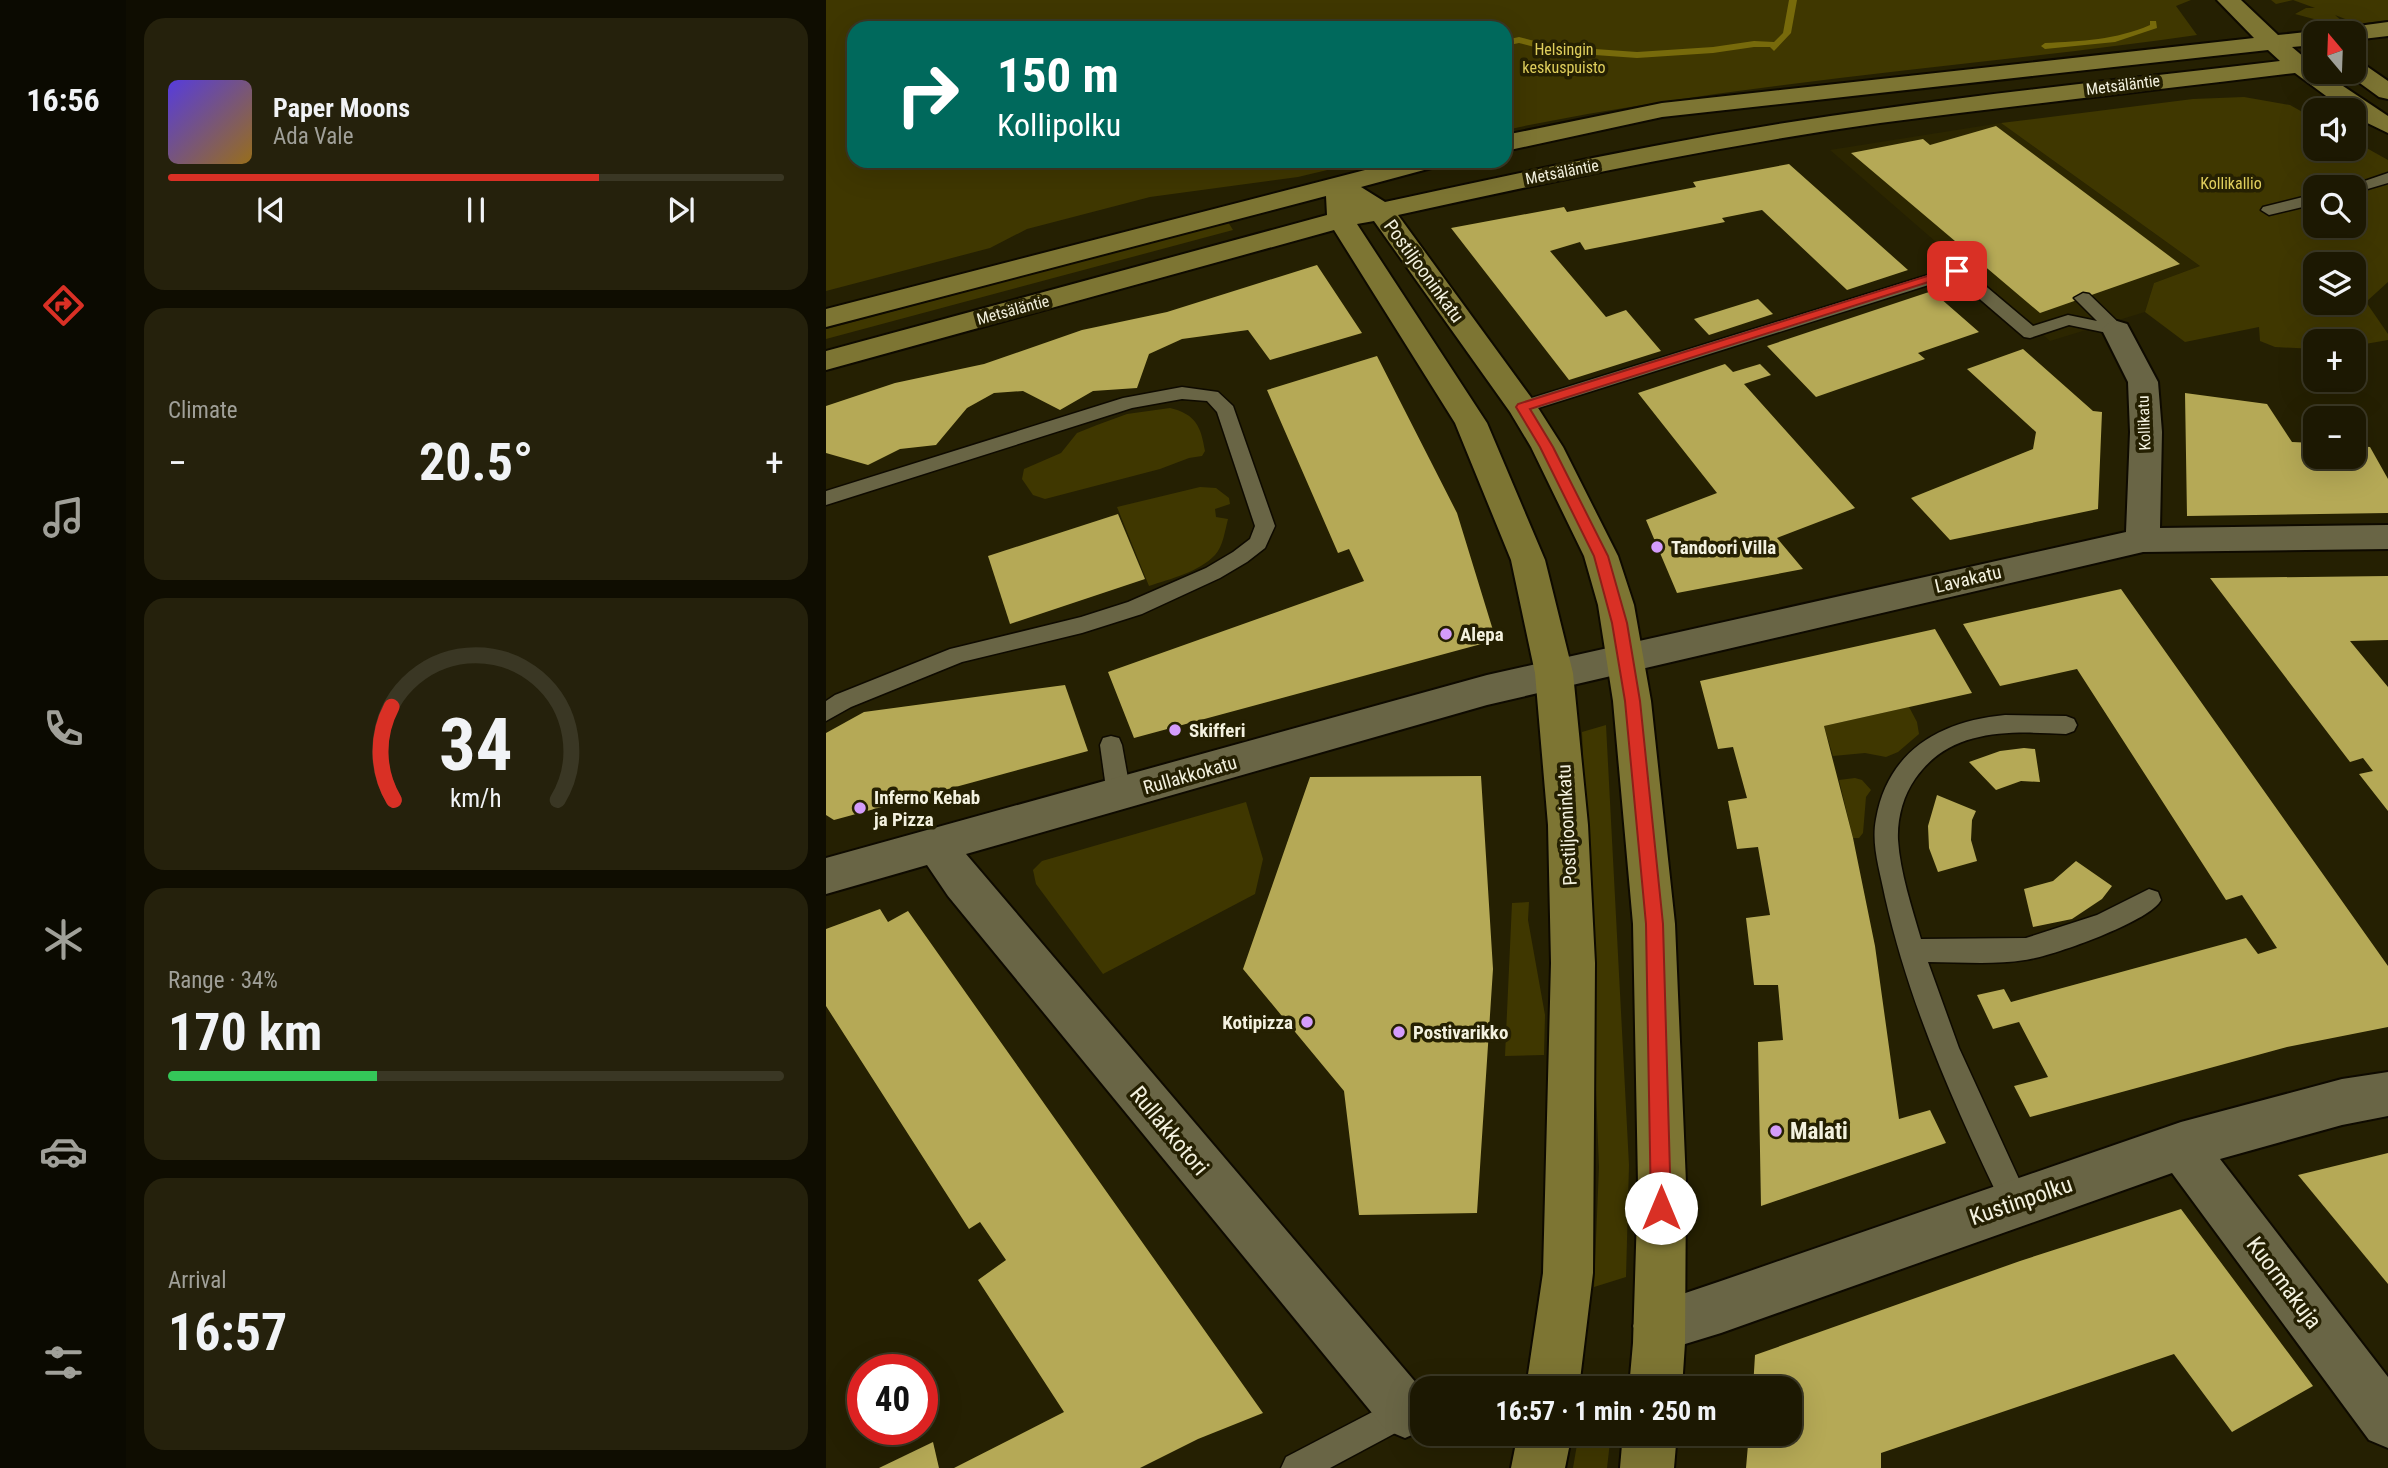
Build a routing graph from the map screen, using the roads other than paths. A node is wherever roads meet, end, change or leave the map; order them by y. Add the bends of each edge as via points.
1 (2228, 0) edge
2 (2285, 18) dead end
3 (2388, 29) edge
4 (2303, 31) edge
5 (2366, 31) edge
6 (2303, 40) edge
7 (2271, 42) junction
8 (2303, 62) edge
9 (2303, 66) edge
10 (2366, 76) edge
11 (2325, 84) edge
12 (2388, 92) edge
13 (2388, 126) edge
14 (1512, 142) edge
15 (1415, 168) edge
16 (2388, 178) edge
17 (2366, 184) edge
18 (1340, 202) junction
19 (2303, 202) edge
20 (2269, 210) dead end
21 (1381, 211) junction
22 (2083, 298) dead end
23 (826, 318) edge
24 (2117, 330) junction
25 (826, 362) edge
26 (1522, 407) junction
27 (826, 498) edge
28 (2388, 537) edge
29 (2143, 541) junction
30 (1624, 658) junction
31 (1554, 673) junction
32 (826, 712) edge
33 (2066, 725) dead end
34 (1111, 745) dead end
35 (1119, 795) junction
36 (937, 847) junction
37 (826, 876) edge
38 (2149, 900) dead end
39 (1912, 951) junction
40 (2388, 1094) edge
41 (2180, 1146) junction
42 (2016, 1203) junction
43 (1659, 1326) junction
44 (1554, 1376) edge
45 (1656, 1376) edge
46 (1405, 1411) joint
47 (2388, 1421) edge
48 (1542, 1446) edge
49 (1649, 1446) edge
50 (1297, 1468) edge
51 (1538, 1468) edge
52 (1647, 1468) edge

1 - 7 main road
2 - 4 main road
3 - 5 main road
6 - 7 main road, Metsäläntie
7 - 8 main road
7 - 14 main road, Metsäläntie via 1662,110
9 - 21 main road, Metsäläntie via 1953,105 1811,126 1530,177
10 - 12 main road
11 - 13 main road
15 - 18 main road, Metsäläntie
16 - 17 lane
18 - 21 main road, Postiljooninkatu
18 - 23 main road, Metsäläntie
18 - 25 main road, Metsäläntie
18 - 31 main road, Postiljooninkatu via 1471,423 1528,560
19 - 20 lane
21 - 26 main road, Postiljooninkatu
22 - 24 lane
24 - 26 lane via 2068,320 2030,333 1957,271
24 - 29 street, Kollikatu via 2143,382
26 - 30 main road, Postiljooninkatu via 1601,556 1616,605
27 - 32 lane via 1130,402 1182,393 1212,396 1226,410 1265,526 1258,543 1240,557 1135,608 958,656
28 - 29 street, Lavakatu
29 - 30 street, Lavakatu
30 - 31 street, Lavakatu
30 - 43 main road, Postiljooninkatu via 1654,924 1662,1183
31 - 35 street, Rullakkokatu
31 - 44 main road, Postiljooninkatu via 1568,825 1573,962 1568,1273
33 - 39 lane via 2005,722 1970,730 1944,738 1908,770 1896,790 1885,834
34 - 35 lane
35 - 36 street, Rullakkokatu
36 - 37 street, Rullakkokatu
36 - 46 street, Rullakkotori via 1043,981
38 - 39 lane via 2104,924 2026,949
39 - 42 lane via 1943,1043
40 - 41 street, Kustinpolku
41 - 42 street, Kustinpolku
41 - 47 street, Kuormakuja
42 - 43 street, Kustinpolku
43 - 45 main road, Postiljooninkatu
46 - 50 lane
48 - 51 main road
49 - 52 main road

